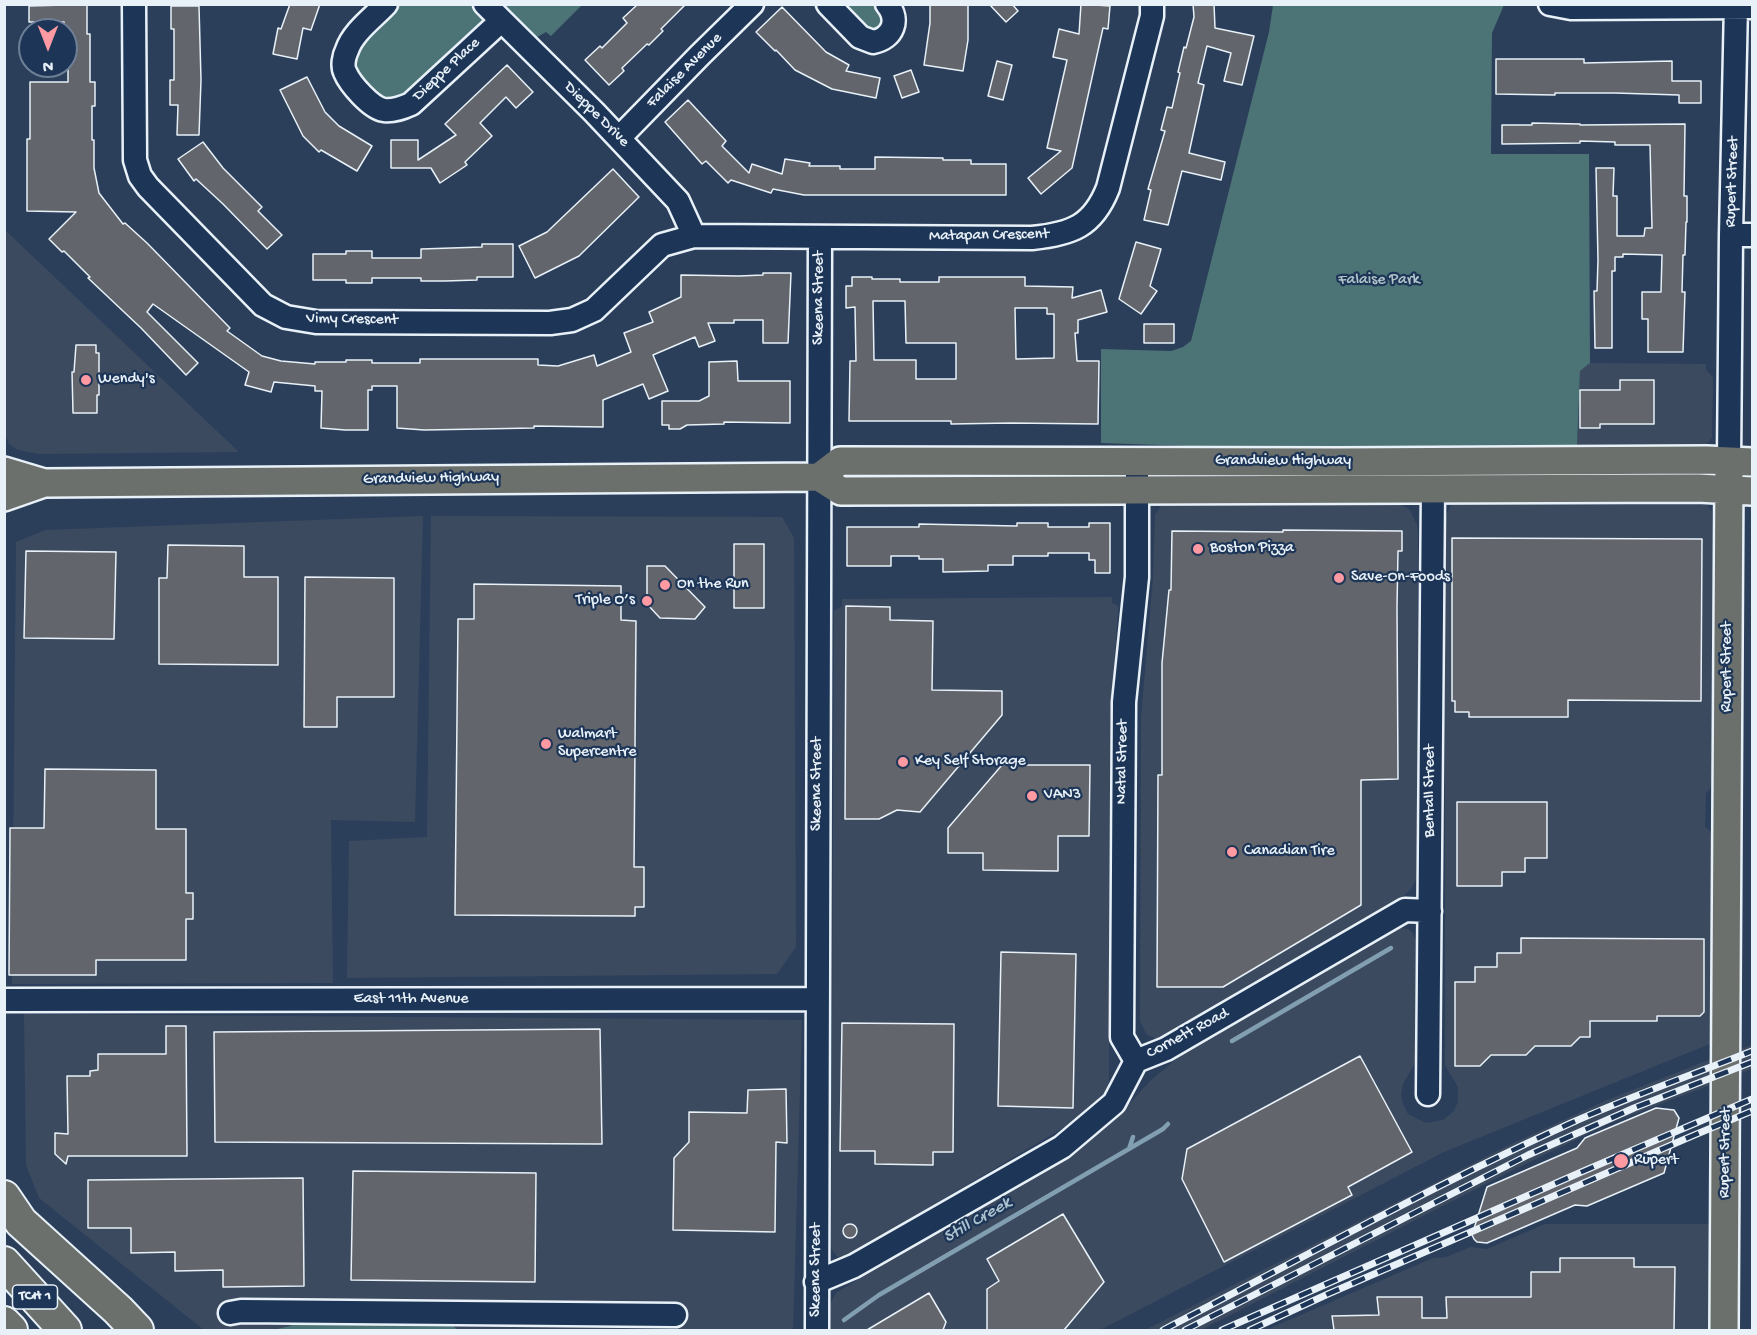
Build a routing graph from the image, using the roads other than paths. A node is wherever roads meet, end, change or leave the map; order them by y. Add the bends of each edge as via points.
1 (134, 4) edge
2 (386, 4) edge
3 (485, 4) edge
4 (752, 4) edge
5 (828, 4) edge
6 (887, 4) edge
7 (1152, 4) edge
8 (1550, 4) edge
9 (1741, 6) edge
10 (501, 21) junction
11 (620, 138) junction
12 (1742, 235) edge
13 (694, 236) junction
14 (820, 238) junction
15 (1137, 461) junction
16 (1741, 461) edge
17 (4, 471) edge
18 (819, 477) junction
19 (44, 483) junction
20 (1433, 488) junction
21 (1137, 490) junction
22 (1740, 490) edge
23 (4, 497) edge
24 (1430, 911) junction
25 (817, 999) junction
26 (4, 1000) edge
27 (1136, 1061) junction
28 (1428, 1094) dead end
29 (4, 1197) edge
30 (4, 1263) edge
31 (816, 1282) junction
32 (230, 1313) dead end
33 (675, 1316) dead end
34 (817, 1320) edge
35 (4, 1323) edge
36 (11, 1330) edge
37 (65, 1330) edge
38 (137, 1330) edge
39 (1724, 1330) edge

1 - 13 street, Vimy Crescent via 135,160 140,176 263,305 286,317 316,322 572,320 594,310 663,245
2 - 10 street, Dieppe Place via 354,36 344,60 345,72 369,104 383,110 411,104
3 - 10 street, Dieppe Drive
4 - 11 street, Falaise Avenue
5 - 6 street via 860,37 873,42 887,37 892,30 893,14
7 - 14 street, Matapan Crescent via 1108,188 1102,205 1089,220 1075,229 1032,238
8 - 9 street via 1570,8
9 - 12 street, Rupert Street
10 - 11 street, Dieppe Drive
11 - 13 street, Dieppe Drive via 678,201
12 - 16 street, Rupert Street
13 - 14 street, Matapan Crescent
14 - 18 street, Skeena Street
15 - 16 main road, Grandview Highway
15 - 18 main road, Grandview Highway via 840,461
15 - 21 street, Natal Street
16 - 22 main road, Rupert Street
17 - 19 main road, Grandview Highway
18 - 19 main road, Grandview Highway
18 - 21 main road, Grandview Highway via 841,491
18 - 25 street, Skeena Street
19 - 23 main road, Grandview Highway
20 - 21 main road, Grandview Highway
20 - 22 main road, Grandview Highway
20 - 24 street, Bentall Street
21 - 27 street, Natal Street via 1137,577 1124,702 1122,1016 1122,1037
22 - 39 main road, Rupert Street
24 - 27 street, Cornett Road via 1405,910 1166,1049
24 - 28 street, Bentall Street
25 - 26 street, East 11th Avenue
25 - 31 street, Skeena Street
27 - 31 street, Cornett Road via 1114,1103 1062,1147 854,1266
29 - 38 highway via 21,1222
30 - 37 highway, TCH 1
31 - 34 street, Skeena Street
32 - 33 street
35 - 36 highway, TCH 1

